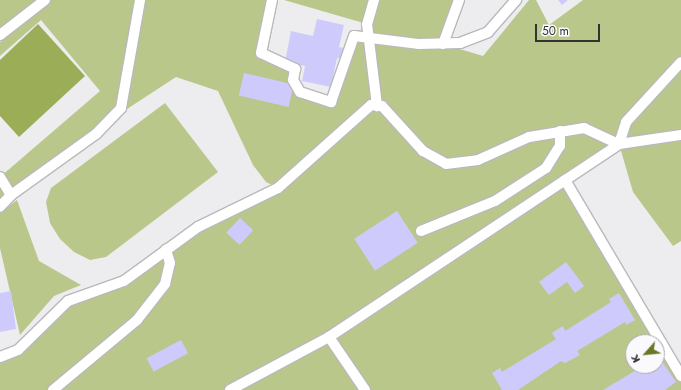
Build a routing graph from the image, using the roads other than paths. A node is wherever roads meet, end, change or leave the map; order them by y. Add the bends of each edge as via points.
1 (45, 0) edge
2 (140, 0) edge
3 (272, 0) edge
4 (374, 0) edge
5 (459, 0) edge
6 (516, 0) edge
7 (0, 35) edge
8 (368, 37) junction
9 (443, 44) junction
10 (681, 62) edge
11 (377, 106) junction
12 (560, 131) junction
13 (681, 135) edge
14 (619, 144) junction
15 (0, 177) edge
16 (565, 180) junction
17 (11, 195) junction
18 (0, 207) edge
19 (420, 231) dead end
20 (166, 250) junction
21 (329, 337) junction
22 (0, 356) edge
23 (681, 376) edge
24 (53, 390) edge
25 (230, 390) edge
26 (365, 390) edge

1 - 7 lane
2 - 17 lane via 121,108 96,134
3 - 8 lane via 261,53 295,69 293,80 300,92 331,102 354,36
4 - 8 lane via 367,24
5 - 9 lane
6 - 9 lane via 488,32 460,43
8 - 9 lane via 418,44
8 - 11 lane
10 - 14 lane via 626,122
11 - 12 lane via 382,106 423,151 446,164 478,160 529,137
11 - 20 lane via 371,105 278,188 221,214
12 - 14 lane via 584,128
12 - 19 lane via 560,146 546,168 495,201
13 - 14 lane
14 - 16 lane
15 - 17 lane
16 - 21 lane
16 - 23 lane
17 - 18 lane
20 - 22 lane via 124,281 68,301 18,350
20 - 24 lane via 170,263 165,284 137,320
21 - 25 lane
21 - 26 lane

